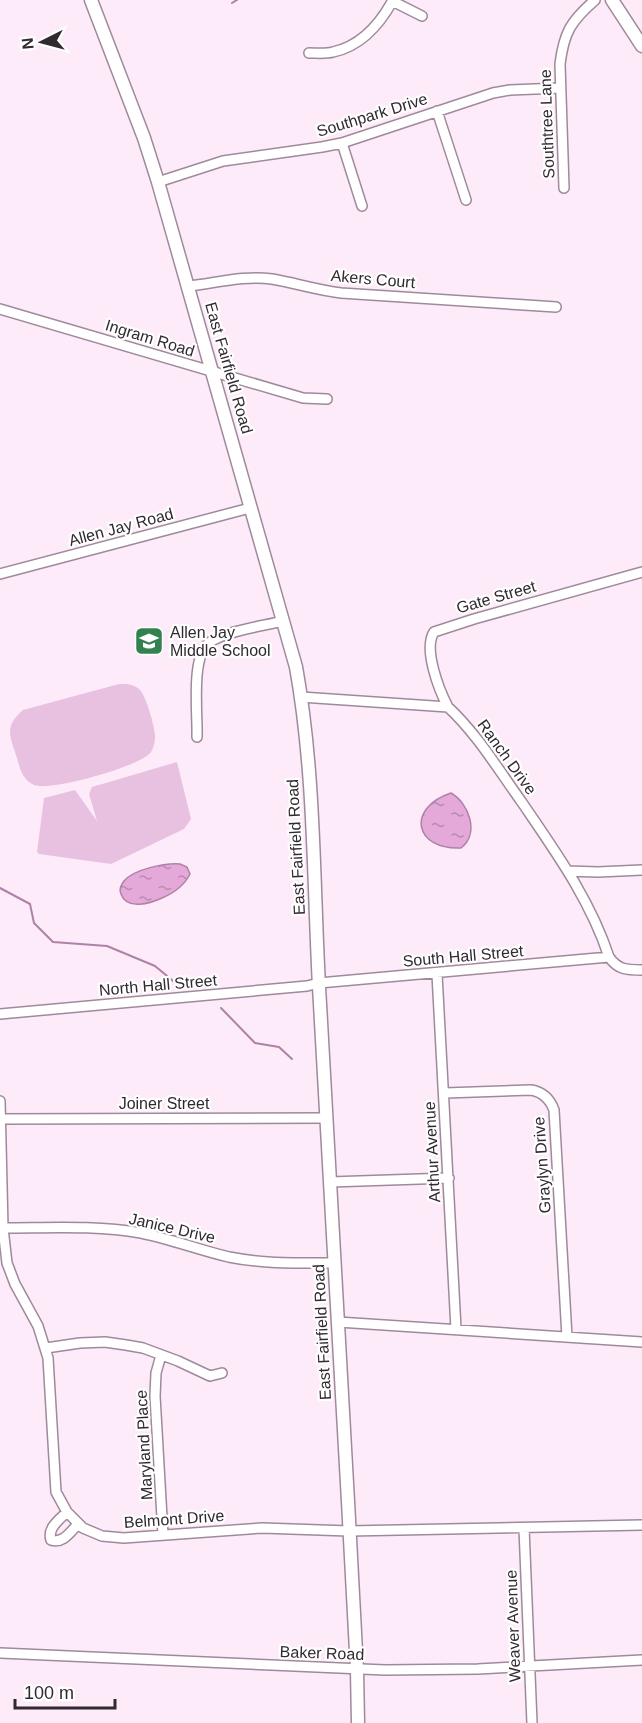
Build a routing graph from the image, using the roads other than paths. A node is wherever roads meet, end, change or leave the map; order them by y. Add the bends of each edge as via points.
1 (91, 0) edge
2 (595, 0) edge
3 (612, 0) edge
4 (392, 1) edge
5 (422, 16) dead end
6 (642, 46) edge
7 (309, 53) dead end
8 (560, 88) junction
9 (437, 111) junction
10 (342, 143) junction
11 (158, 182) junction
12 (564, 188) dead end
13 (466, 200) dead end
14 (362, 206) dead end
15 (189, 286) junction
16 (556, 307) dead end
17 (0, 309) edge
18 (213, 373) junction
19 (327, 399) dead end
20 (250, 508) junction
21 (642, 572) edge
22 (0, 574) edge
23 (282, 621) junction
24 (301, 696) junction
25 (448, 707) junction
26 (197, 737) dead end
27 (642, 870) edge
28 (568, 871) junction
29 (609, 957) junction
30 (642, 970) edge
31 (437, 974) junction
32 (319, 983) junction
33 (0, 1014) edge
34 (445, 1093) junction
35 (0, 1101) edge
36 (327, 1118) junction
37 (1, 1119) edge
38 (449, 1178) junction
39 (330, 1182) junction
40 (3, 1228) junction
41 (334, 1263) junction
42 (338, 1322) junction
43 (456, 1329) junction
44 (567, 1336) junction
45 (642, 1342) edge
46 (45, 1348) junction
47 (161, 1355) junction
48 (222, 1373) dead end
49 (67, 1512) junction
50 (78, 1524) junction
51 (642, 1525) edge
52 (524, 1528) junction
53 (350, 1531) junction
54 (163, 1535) junction
55 (0, 1653) edge
56 (642, 1660) edge
57 (531, 1666) junction
58 (357, 1670) junction
59 (358, 1723) edge
60 (532, 1723) edge

1 - 11 main road, East Fairfield Road
2 - 8 street, Southtree Lane via 576,17 565,38
3 - 6 main road
4 - 5 street
4 - 7 street via 365,36 332,52
8 - 9 street, Southpark Drive via 493,93
8 - 12 street, Southtree Lane
9 - 10 street, Southpark Drive
9 - 13 street
10 - 11 street, Southpark Drive via 223,161
10 - 14 street
11 - 15 main road, East Fairfield Road
15 - 16 street, Akers Court via 251,278 340,293
15 - 18 main road, East Fairfield Road
17 - 18 street, Ingram Road
18 - 19 street, Ingram Road via 303,398
18 - 20 main road, East Fairfield Road
20 - 22 street, Allen Jay Road
20 - 23 main road, East Fairfield Road
21 - 25 street, Gate Street via 435,632 430,652
23 - 24 main road, East Fairfield Road
23 - 26 street via 208,643 200,658
24 - 25 street
24 - 32 main road, East Fairfield Road via 312,817
25 - 28 street, Ranch Drive via 482,744
27 - 28 street
28 - 29 street, Ranch Drive via 584,897
29 - 30 street via 624,970
29 - 31 street, South Hall Street
31 - 32 street, South Hall Street
31 - 34 street, Arthur Avenue
32 - 33 street, North Hall Street
32 - 36 main road, East Fairfield Road
34 - 38 street, Arthur Avenue
34 - 44 street, Graylyn Drive via 531,1090 543,1094 551,1103
35 - 37 street, Belmont Drive
36 - 37 street, Joiner Street
36 - 39 main road, East Fairfield Road
37 - 40 street, Belmont Drive
38 - 39 street
38 - 43 street, Arthur Avenue
39 - 41 main road, East Fairfield Road
40 - 41 street, Janice Drive via 106,1229 174,1240 251,1260
40 - 46 street, Belmont Drive via 7,1263
41 - 42 main road, East Fairfield Road
42 - 43 street
42 - 53 main road, East Fairfield Road
43 - 44 street
44 - 45 street
46 - 47 street via 105,1342
46 - 49 street, Belmont Drive via 51,1380 56,1492
47 - 48 street via 210,1376
47 - 54 street, Maryland Place via 155,1396
49 - 50 street, Belmont Drive
49 - 50 street via 51,1529 51,1540 63,1540
50 - 54 street, Belmont Drive via 112,1538
51 - 52 street, Belmont Drive
52 - 53 street, Belmont Drive
52 - 57 street, Weaver Avenue
53 - 54 street, Belmont Drive via 262,1528
53 - 58 main road, East Fairfield Road
55 - 58 street, Baker Road
56 - 57 street, Baker Road
57 - 58 street, Baker Road
57 - 60 street, Weaver Avenue
58 - 59 main road, East Fairfield Road

